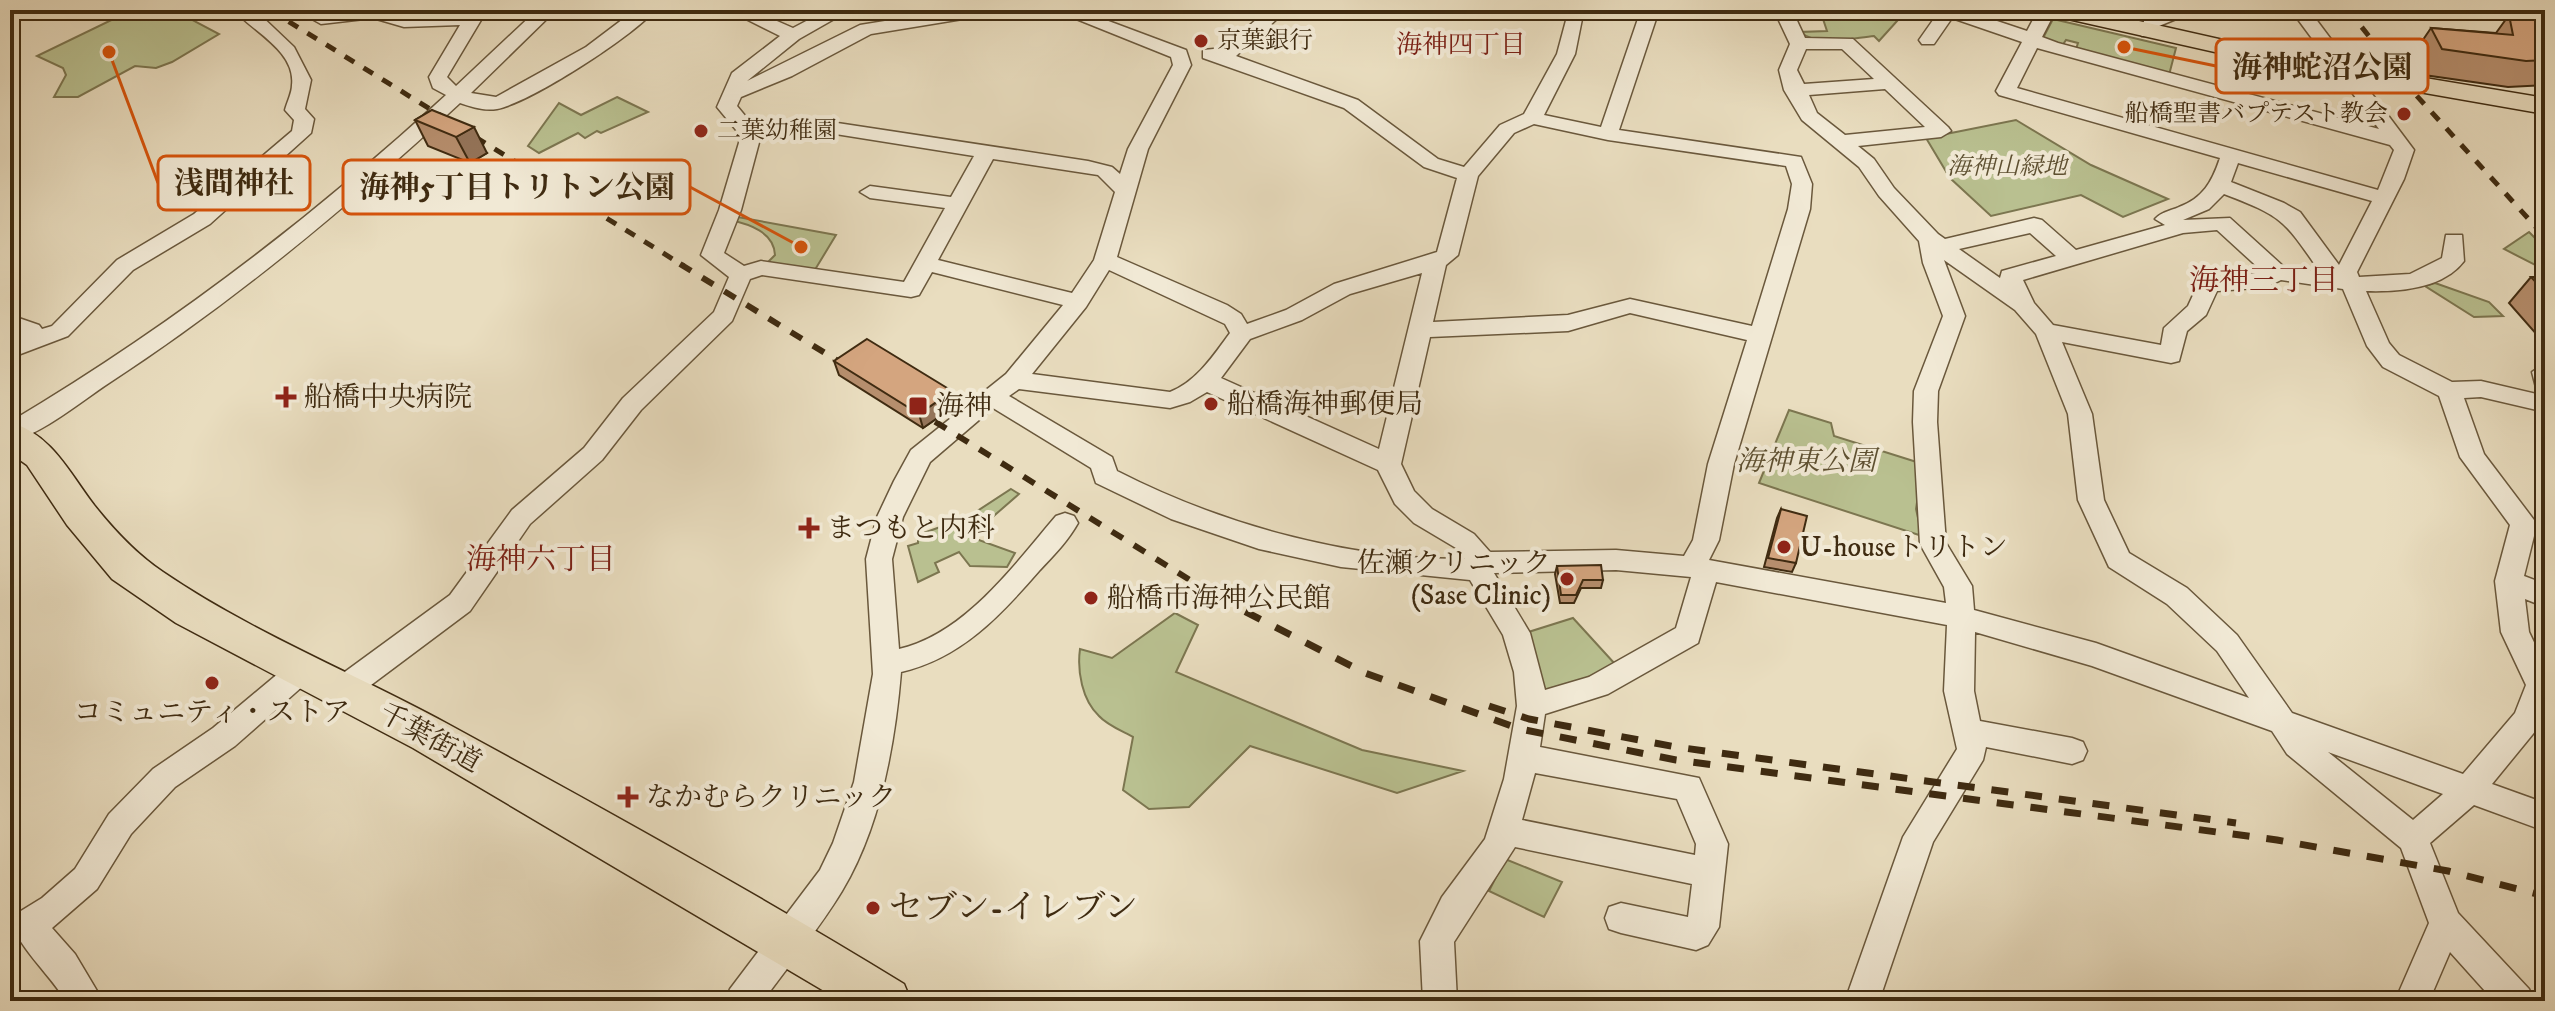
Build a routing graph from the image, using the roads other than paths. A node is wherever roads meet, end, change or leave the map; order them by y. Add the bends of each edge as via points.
1 (243, 10) edge
2 (547, 10) edge
3 (646, 10) edge
4 (737, 10) edge
5 (841, 10) edge
6 (987, 10) edge
7 (1278, 10) edge
8 (1584, 10) edge
9 (1650, 10) edge
10 (1783, 10) edge
11 (1947, 10) edge
12 (2047, 10) edge
13 (2059, 10) edge
14 (2189, 10) edge
15 (2300, 10) edge
16 (1074, 12) edge
17 (475, 14) edge
18 (321, 19) dead end
19 (2148, 32) junction
20 (793, 35) junction
21 (2035, 39) junction
22 (1928, 40) dead end
23 (1799, 44) junction
24 (1215, 55) junction
25 (1181, 60) junction
26 (2348, 74) junction
27 (1891, 83) junction
28 (1794, 90) junction
29 (734, 93) junction
30 (457, 95) junction
31 (2545, 106) edge
32 (1532, 118) junction
33 (811, 125) dead end
34 (1608, 134) junction
35 (2399, 141) junction
36 (1839, 142) junction
37 (986, 152) junction
38 (2231, 155) junction
39 (1468, 175) junction
40 (2222, 186) junction
41 (1126, 191) junction
42 (870, 192) dead end
43 (2384, 198) junction
44 (959, 204) junction
45 (2454, 240) dead end
46 (1936, 243) junction
47 (2068, 254) junction
48 (1105, 260) junction
49 (1436, 262) junction
50 (926, 264) junction
51 (2276, 272) junction
52 (741, 275) junction
53 (2353, 283) junction
54 (1078, 302) junction
55 (2024, 306) junction
56 (10, 323) edge
57 (1420, 330) junction
58 (2046, 331) junction
59 (1242, 334) junction
60 (1761, 336) junction
61 (19, 347) edge
62 (2544, 372) edge
63 (1014, 380) junction
64 (1205, 381) junction
65 (2545, 385) edge
66 (2449, 391) junction
67 (991, 396) junction
68 (2545, 404) edge
69 (10, 434) edge
70 (1388, 464) junction
71 (1065, 523) dead end
72 (2534, 527) edge
73 (1480, 566) junction
74 (1698, 569) junction
75 (2509, 581) junction
76 (2545, 596) edge
77 (1961, 617) junction
78 (887, 664) junction
79 (302, 670) junction
80 (2542, 686) edge
81 (341, 691) junction
82 (1532, 706) junction
83 (2276, 717) junction
84 (1968, 731) junction
85 (2072, 751) dead end
86 (1522, 757) junction
87 (2468, 791) junction
88 (2545, 817) edge
89 (1503, 830) junction
90 (2413, 839) junction
91 (1710, 873) junction
92 (1621, 918) dead end
93 (2445, 923) junction
94 (788, 940) junction
95 (86, 1001) edge
96 (742, 1001) edge
97 (886, 1001) edge
98 (1440, 1001) edge
99 (1862, 1001) edge
100 (2412, 1001) edge
101 (2517, 1001) edge

1 - 61 street via 262,20 298,62 303,82 295,110 304,119 301,133 202,219 125,265 60,331
2 - 30 street
3 - 30 street via 593,51 503,101 487,105
4 - 20 street
5 - 20 street
6 - 29 street via 866,29
7 - 24 street via 1229,53
8 - 32 street via 1574,17 1566,54
9 - 34 street
10 - 23 street
11 - 21 street
11 - 22 street
12 - 21 street
13 - 19 main road
14 - 19 street via 2151,23
15 - 26 street
16 - 25 street
17 - 18 street via 404,22 381,17 383,11
17 - 30 street via 438,77
19 - 26 main road
20 - 29 street via 739,77
21 - 35 street
21 - 38 street via 2006,91
23 - 27 street via 1847,43
23 - 28 street via 1788,70
24 - 25 street
24 - 39 street via 1351,104 1431,163
25 - 41 street via 1147,127
26 - 31 main road
26 - 35 street
27 - 28 street
27 - 36 street via 1941,131
28 - 36 street via 1809,116
29 - 52 street via 727,107 751,135 712,255
30 - 69 street via 271,260 120,367
32 - 34 street
32 - 39 street via 1507,129
33 - 37 street
34 - 60 street via 1794,161 1802,184 1799,209
35 - 43 street via 2404,150
36 - 46 street via 1867,163 1886,192
37 - 41 street via 1105,171
37 - 44 street
38 - 40 street
38 - 43 street
39 - 49 street via 1447,255
40 - 47 street via 2193,211
40 - 53 street via 2292,217 2328,268
41 - 48 street
42 - 44 street
43 - 53 street via 2346,272
44 - 50 street
45 - 53 street via 2453,261 2438,274 2418,282
46 - 47 street via 2034,225
46 - 55 street
46 - 77 street via 1934,263 1954,316 1926,391 1930,513 1933,544 1958,586
47 - 51 street via 2222,223
47 - 55 street via 2010,276
48 - 54 street
48 - 59 street via 1219,310
49 - 57 street
49 - 59 street via 1342,289 1294,315
50 - 52 street via 907,291 761,268
50 - 54 street
51 - 53 street
51 - 58 street via 2267,280 2208,285 2198,310 2176,328 2171,355
52 - 81 street via 724,316 632,404 593,454 521,517 460,603
53 - 66 street via 2379,346 2391,361
54 - 63 street
55 - 58 street
56 - 61 street via 31,330
57 - 60 street via 1568,323 1630,306
57 - 70 street
58 - 83 street via 2080,414 2091,500 2119,560 2177,596 2227,643
59 - 64 street
60 - 74 street via 1721,464
62 - 65 street
63 - 64 street via 1170,400 1185,397
63 - 67 street
64 - 70 street
66 - 68 street via 2481,389
66 - 72 street via 2473,457
67 - 73 street via 1103,463 1105,476 1133,492 1236,533 1345,557
67 - 78 street via 920,456 890,517 879,559
69 - 79 highway, 千葉街道 via 40,456 99,538 135,576 190,612
70 - 73 street via 1404,497 1423,516 1465,541
71 - 78 street via 957,635 929,652
72 - 75 street
73 - 74 street via 1616,560
73 - 82 street via 1516,633
74 - 77 street
74 - 82 street via 1688,635 1598,686
75 - 76 street
75 - 80 street via 2515,632
77 - 83 street via 2096,655
77 - 84 street via 1959,691
78 - 94 street via 869,782 848,846
79 - 81 highway, 千葉街道
79 - 95 street via 224,737 164,778 120,824 86,879 28,925
80 - 87 street via 2527,720
81 - 94 highway, 千葉街道
82 - 86 street
83 - 87 street
83 - 90 street via 2298,745
84 - 85 street
84 - 99 street via 1972,751 1919,837
86 - 89 street
86 - 91 street via 1688,788 1712,844
87 - 88 street
87 - 90 street
89 - 91 street
89 - 98 street via 1499,846 1437,941
90 - 93 street
91 - 92 street via 1703,927 1696,934
93 - 100 street
93 - 101 street
94 - 96 street
94 - 97 highway, 千葉街道

